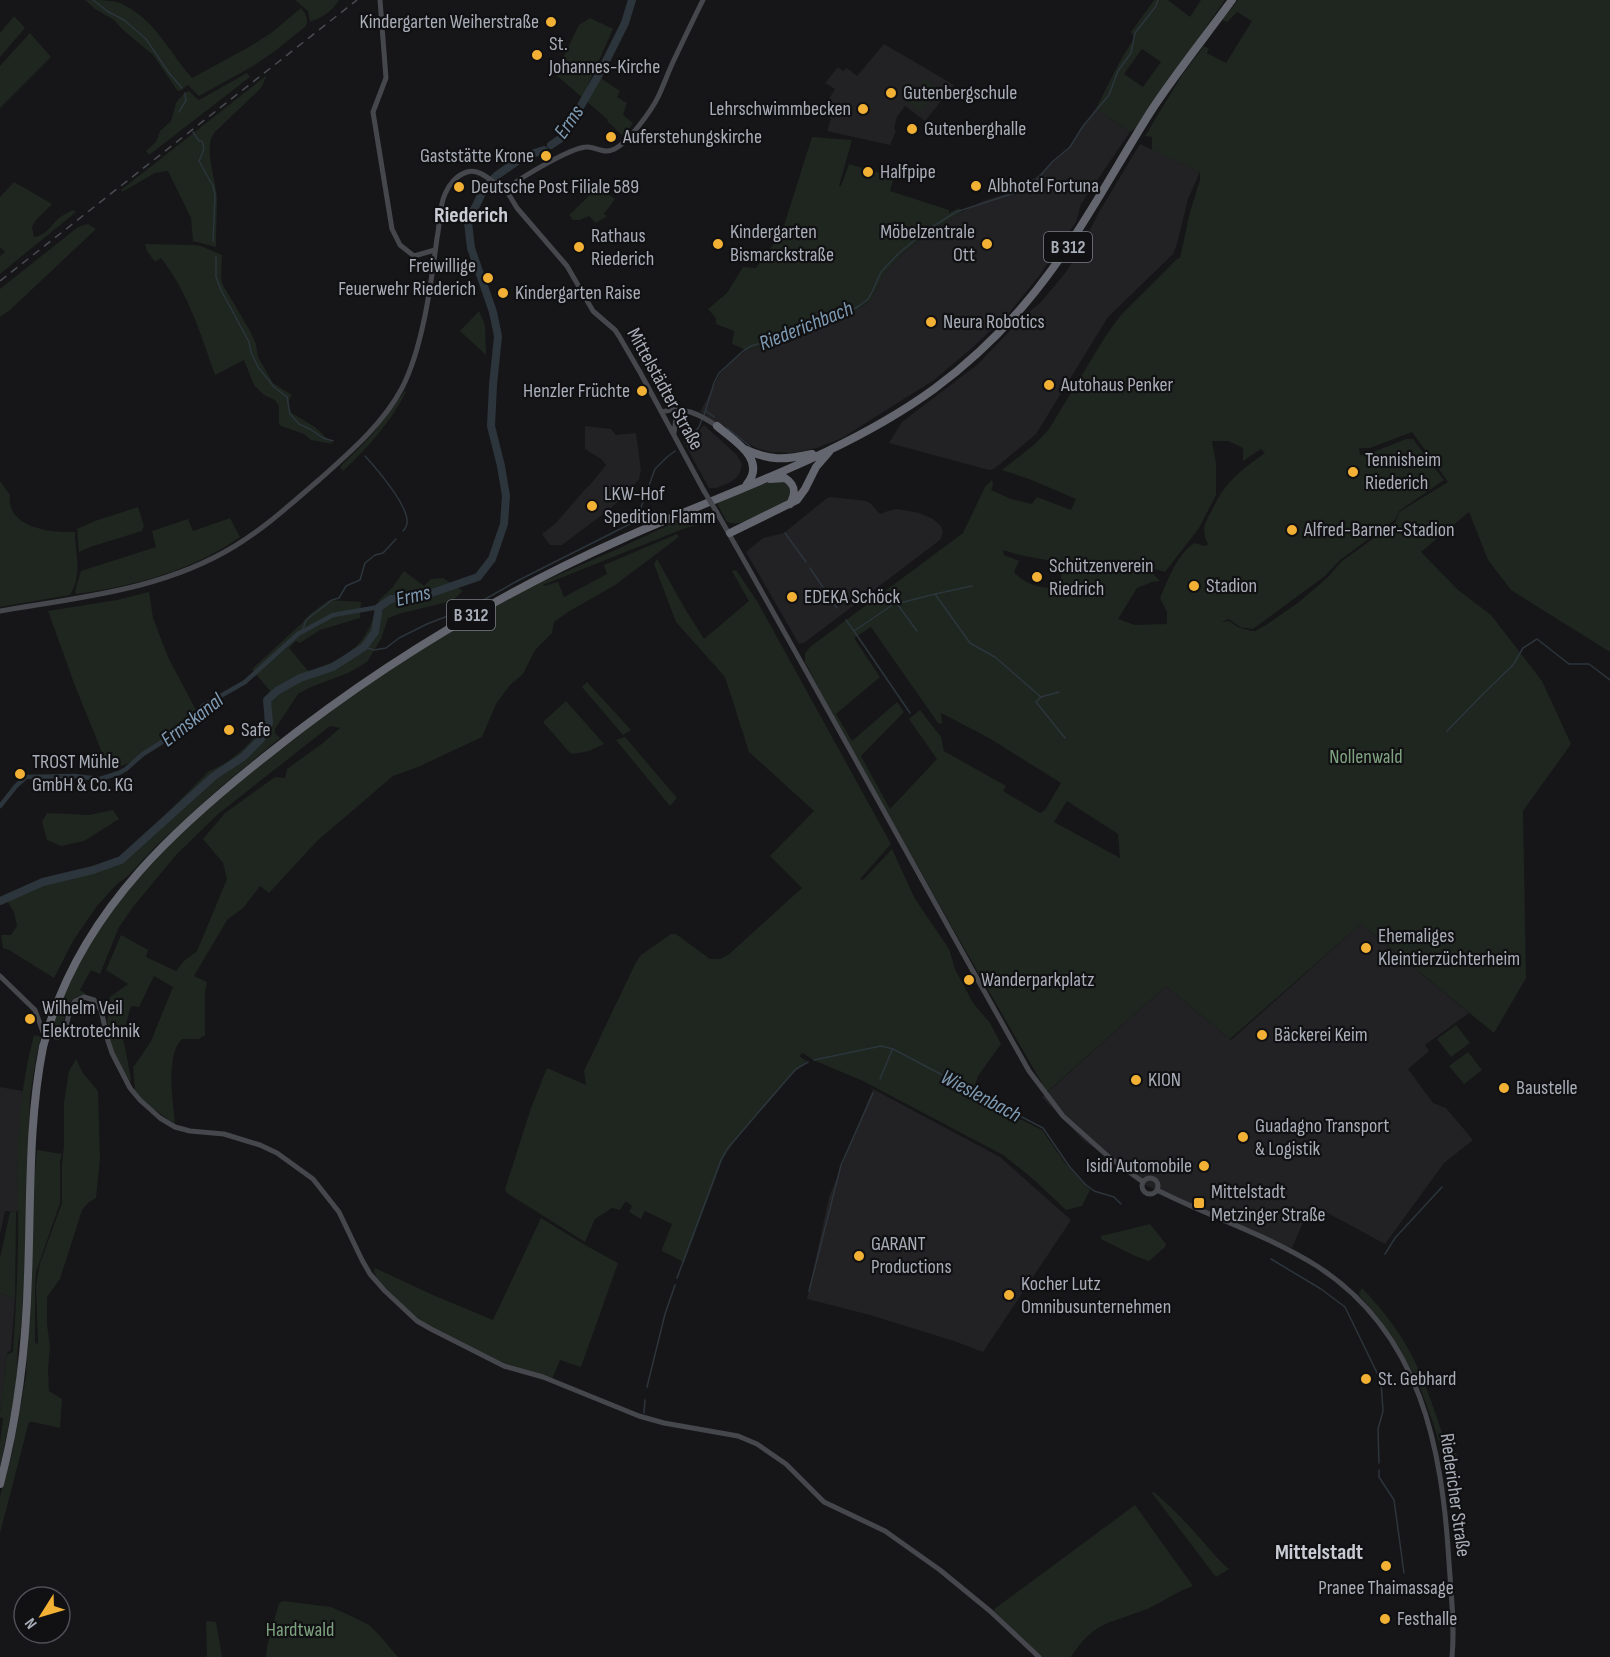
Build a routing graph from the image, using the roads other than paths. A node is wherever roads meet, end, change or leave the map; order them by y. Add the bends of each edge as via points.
1 (380, 0) edge
2 (704, 0) edge
3 (1232, 0) edge
4 (504, 188) junction
5 (435, 250) junction
6 (688, 411) junction
7 (662, 412) junction
8 (681, 412) junction
9 (666, 420) junction
10 (717, 426) joint
11 (674, 435) junction
12 (744, 449) junction
13 (829, 450) junction
14 (758, 481) junction
15 (743, 487) junction
16 (789, 505) junction
17 (730, 533) junction
18 (0, 611) edge
19 (0, 976) edge
20 (1143, 1182) junction
21 (1157, 1190) junction
22 (0, 1484) edge
23 (1040, 1657) edge
24 (1452, 1657) edge

1 - 5 street via 386,78 373,112 388,211 400,245 414,256
2 - 4 street via 658,97 630,138 608,152 589,147 577,149
3 - 13 highway, B 312 via 1164,92 1068,247 1022,308 932,391
4 - 5 street, Mittelstädter Straße via 479,172 468,172 454,180 442,201
4 - 7 street, Mittelstädter Straße via 567,266 594,311 618,334
5 - 18 street via 418,341 402,388 363,439 292,503 242,542 186,571 136,588
6 - 7 street
6 - 8 street
6 - 10 street
7 - 9 street, Mittelstädter Straße
8 - 9 street
8 - 11 street via 676,418
9 - 11 street, Mittelstädter Straße
10 - 12 highway
11 - 17 street, Mittelstädter Straße, bridge
12 - 13 highway via 780,459
12 - 15 highway via 754,471
13 - 14 highway, B 312
13 - 16 highway via 801,496
14 - 15 highway, B 312
14 - 16 highway via 780,477 789,481 795,494
15 - 22 highway, B 312, bridge via 597,550 493,603 349,693 202,810 162,847 100,920 61,991 36,1084 22,1356
16 - 17 highway
17 - 20 street, Mittelstädter Straße via 1029,1071 1062,1116
19 - 23 street via 32,1006 43,1032 49,1036 58,1036 65,1030 75,1001 87,997 94,1000 101,1010 112,1053 130,1088 154,1113 175,1127 230,1135 264,1147 313,1179 342,1218 376,1282 407,1313 431,1329 504,1366 543,1377 639,1416 738,1436 757,1444 786,1464 824,1502 885,1531 940,1570
20 - 21 street via 1153,1179
20 - 21 street via 1142,1189 1147,1194
21 - 24 street, Riedericher Straße via 1318,1267 1360,1301 1390,1338 1423,1407 1441,1476

